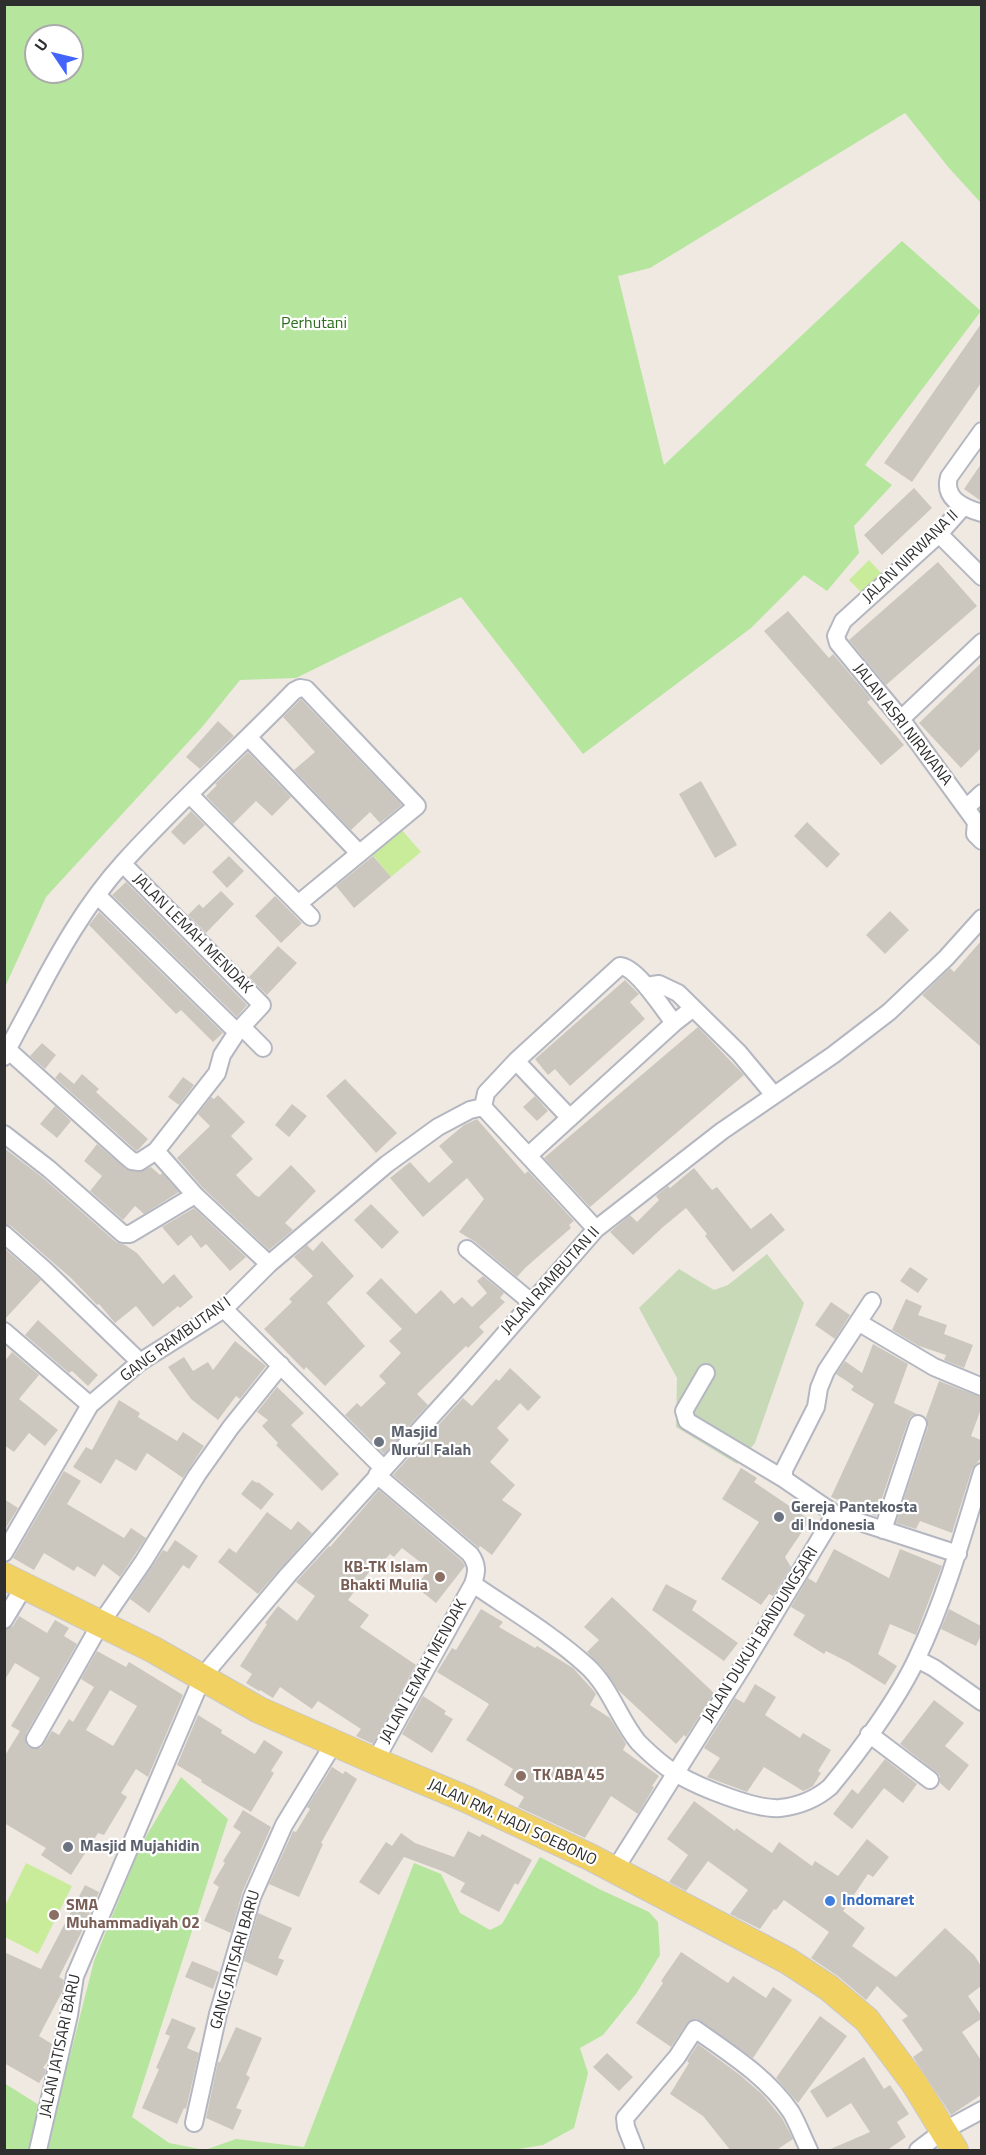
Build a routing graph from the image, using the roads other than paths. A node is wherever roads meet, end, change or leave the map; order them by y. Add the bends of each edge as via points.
1 (981, 430) edge
2 (963, 507) junction
3 (981, 513) edge
4 (939, 534) junction
5 (981, 577) edge
6 (843, 621) joint
7 (981, 642) edge
8 (901, 719) junction
9 (249, 738) junction
10 (981, 793) edge
11 (190, 795) junction
12 (974, 817) edge
13 (981, 841) edge
14 (359, 853) junction
15 (123, 864) junction
16 (97, 896) junction
17 (298, 904) junction
18 (311, 917) dead end
19 (981, 918) edge
20 (646, 986) junction
21 (692, 1009) junction
22 (674, 1023) junction
23 (238, 1030) junction
24 (263, 1048) dead end
25 (6, 1054) edge
26 (516, 1061) junction
27 (774, 1095) junction
28 (483, 1107) junction
29 (570, 1119) junction
30 (4, 1134) edge
31 (156, 1151) junction
32 (530, 1155) junction
33 (195, 1195) junction
34 (596, 1229) junction
35 (4, 1234) edge
36 (467, 1249) dead end
37 (269, 1264) junction
38 (872, 1301) dead end
39 (531, 1302) junction
40 (224, 1309) junction
41 (858, 1322) junction
42 (4, 1331) edge
43 (140, 1362) junction
44 (281, 1365) junction
45 (706, 1373) dead end
46 (981, 1386) edge
47 (90, 1405) junction
48 (918, 1424) dead end
49 (380, 1472) junction
50 (981, 1472) edge
51 (784, 1479) junction
52 (835, 1514) junction
53 (883, 1530) junction
54 (4, 1553) edge
55 (958, 1554) junction
56 (15, 1580) edge
57 (473, 1584) junction
58 (4, 1620) edge
59 (101, 1623) junction
60 (917, 1659) junction
61 (202, 1678) junction
62 (981, 1702) edge
63 (869, 1734) junction
64 (35, 1739) dead end
65 (334, 1743) junction
66 (375, 1761) junction
67 (676, 1773) junction
68 (930, 1780) dead end
69 (614, 1871) junction
70 (981, 2110) edge
71 (194, 2123) dead end
72 (949, 2140) edge
73 (38, 2151) edge
74 (635, 2151) edge
75 (809, 2151) edge
76 (918, 2151) edge

1 - 2 street, JALAN NIRWANA II via 948,482 951,493
2 - 3 street
2 - 4 street, JALAN NIRWANA II
4 - 5 street
4 - 6 street, JALAN NIRWANA II
6 - 8 street, JALAN ASRI NIRWANA via 836,636 838,644
7 - 8 street
8 - 12 street, JALAN ASRI NIRWANA
9 - 11 street, JALAN LEMAH MENDAK
9 - 14 street
9 - 14 street, JALAN LEMAH MENDAK via 294,691 306,689 417,806
10 - 12 street
11 - 15 street, JALAN LEMAH MENDAK
11 - 17 street
12 - 13 street via 975,834
14 - 17 street
15 - 16 street, JALAN LEMAH MENDAK
15 - 23 street, JALAN LEMAH MENDAK via 262,1005
16 - 23 street
16 - 25 street, JALAN LEMAH MENDAK via 62,947
17 - 18 street
19 - 27 street, JALAN RAMBUTAN II via 890,1012
20 - 21 street via 667,987
20 - 22 street
20 - 26 street via 620,966
21 - 22 street
21 - 27 street via 739,1053
22 - 29 street
23 - 24 street via 247,1032
23 - 31 street via 222,1055 217,1073
25 - 31 street via 132,1161 140,1162
26 - 28 street via 486,1093
26 - 29 street
27 - 34 street, JALAN RAMBUTAN II
28 - 32 street
28 - 37 street, GANG RAMBUTAN I via 438,1127 387,1164
29 - 32 street
30 - 33 street via 123,1234 130,1234
31 - 33 street
32 - 34 street
33 - 37 street
34 - 39 street, JALAN RAMBUTAN II
35 - 43 street
36 - 39 street
37 - 40 street, GANG RAMBUTAN I
38 - 41 street
39 - 49 street, JALAN RAMBUTAN II
40 - 43 street, GANG RAMBUTAN I
40 - 44 street, JALAN LEMAH MENDAK
41 - 46 street via 934,1367
41 - 51 street via 826,1371 816,1407 787,1461
42 - 47 street
43 - 47 street, GANG RAMBUTAN I
44 - 49 street, JALAN LEMAH MENDAK
44 - 59 street via 224,1437
45 - 51 street via 684,1411 687,1421
47 - 54 street, GANG RAMBUTAN I
48 - 53 street
49 - 57 street, JALAN LEMAH MENDAK via 470,1554 476,1562
49 - 61 street, JALAN RAMBUTAN II via 280,1583
50 - 55 street
51 - 52 street
52 - 53 street
52 - 67 street, JALAN DUKUH BANDUNGSARI
53 - 55 street
55 - 60 street
56 - 58 street
56 - 59 main road, JALAN RM. HADI SOEBONO
57 - 66 street, JALAN LEMAH MENDAK
57 - 67 street, JALAN LEMAH MENDAK via 588,1667 636,1739
59 - 61 main road, JALAN RM. HADI SOEBONO
59 - 64 street
60 - 62 street
60 - 63 street
61 - 65 main road, JALAN RM. HADI SOEBONO via 260,1710
61 - 73 street, JALAN JATISARI BARU via 75,1976
63 - 67 street via 830,1787 798,1804 772,1808 754,1804
63 - 68 street
65 - 66 main road, JALAN RM. HADI SOEBONO
65 - 71 street, GANG JATISARI BARU via 284,1825 252,1897
66 - 69 main road, JALAN RM. HADI SOEBONO via 466,1799
67 - 69 street, JALAN DUKUH BANDUNGSARI
69 - 72 main road, JALAN RM. HADI SOEBONO via 788,1961 854,2007 914,2083
70 - 72 street
72 - 76 street
74 - 75 street via 625,2118 695,2029 767,2084 792,2114

